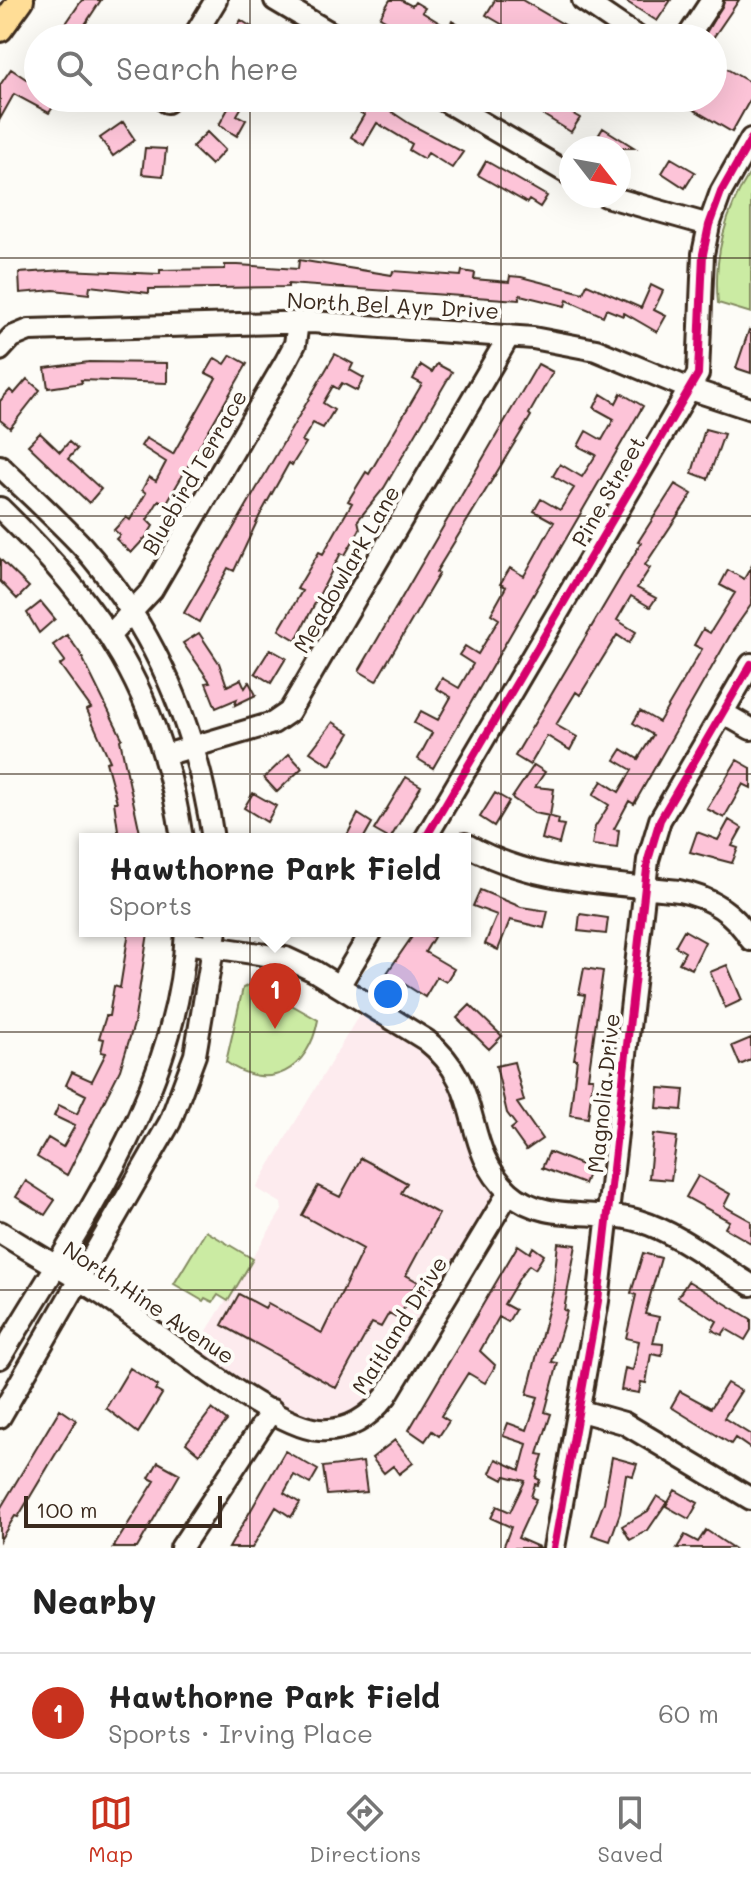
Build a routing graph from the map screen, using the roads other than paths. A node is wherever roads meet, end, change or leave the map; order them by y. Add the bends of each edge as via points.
1 (216, 0) edge
2 (275, 0) edge
3 (712, 0) edge
4 (592, 5) edge
5 (201, 24) edge
6 (315, 24) edge
7 (619, 24) edge
8 (696, 24) edge
9 (464, 112) edge
10 (751, 139) edge
11 (559, 168) edge
12 (631, 203) edge
13 (709, 225) junction
14 (298, 322) junction
15 (509, 336) junction
16 (0, 350) edge
17 (690, 389) junction
18 (751, 409) edge
19 (0, 466) edge
20 (0, 508) edge
21 (133, 613) junction
22 (111, 634) junction
23 (751, 664) edge
24 (723, 713) junction
25 (751, 729) edge
26 (195, 747) junction
27 (165, 755) junction
28 (429, 832) edge
29 (181, 833) edge
30 (212, 833) edge
31 (471, 847) edge
32 (644, 887) junction
33 (186, 937) edge
34 (368, 937) edge
35 (216, 938) edge
36 (751, 940) edge
37 (339, 986) junction
38 (509, 1192) junction
39 (608, 1216) junction
40 (0, 1232) edge
41 (54, 1267) junction
42 (79, 1282) junction
43 (751, 1285) edge
44 (25, 1316) junction
45 (51, 1331) junction
46 (0, 1358) edge
47 (272, 1410) junction
48 (581, 1411) junction
49 (0, 1417) edge
50 (751, 1499) edge
51 (181, 1548) edge
52 (554, 1548) edge

1 - 5 street
2 - 6 street
3 - 8 street
4 - 7 street
9 - 11 street
10 - 13 street, Pine Street via 726,180
12 - 13 street
13 - 17 street, Pine Street via 703,254 700,360
14 - 15 street, North Bel Ayr Drive
14 - 16 street, North Bel Ayr Drive via 64,328 20,333
14 - 21 street, Bluebird Terrace via 286,361 152,590
15 - 17 street, North Bel Ayr Drive via 596,350
15 - 26 street, Meadowlark Lane via 296,703 273,723
17 - 18 street, North Bel Ayr Drive
17 - 28 street, Pine Street
19 - 21 street via 83,547
20 - 22 street via 63,570
21 - 22 street, Bluebird Terrace
21 - 26 street via 166,674
22 - 27 street
23 - 24 street, Magnolia Drive
24 - 25 street
24 - 32 street, Magnolia Drive via 660,820
26 - 27 street, Meadowlark Lane
26 - 30 street
27 - 29 street
31 - 32 street via 531,873
32 - 36 street via 702,897 727,912
32 - 39 street, Magnolia Drive
33 - 35 street
33 - 41 street via 175,1011 151,1088 121,1152
34 - 37 street
35 - 37 street via 286,958
35 - 42 street via 205,1012 181,1096 151,1160
37 - 38 street via 426,1040 451,1064 467,1094 482,1156
38 - 39 street via 536,1207
38 - 47 street, Maitland Drive via 371,1414 350,1426 318,1430
39 - 43 street via 656,1227
39 - 48 street, Magnolia Drive
40 - 41 street, North Hine Avenue
41 - 42 street, North Hine Avenue
41 - 44 street
42 - 45 street
42 - 47 street, North Hine Avenue
44 - 45 street
44 - 46 street
45 - 49 street
47 - 51 street
48 - 50 street via 644,1433
48 - 52 street, Magnolia Drive

